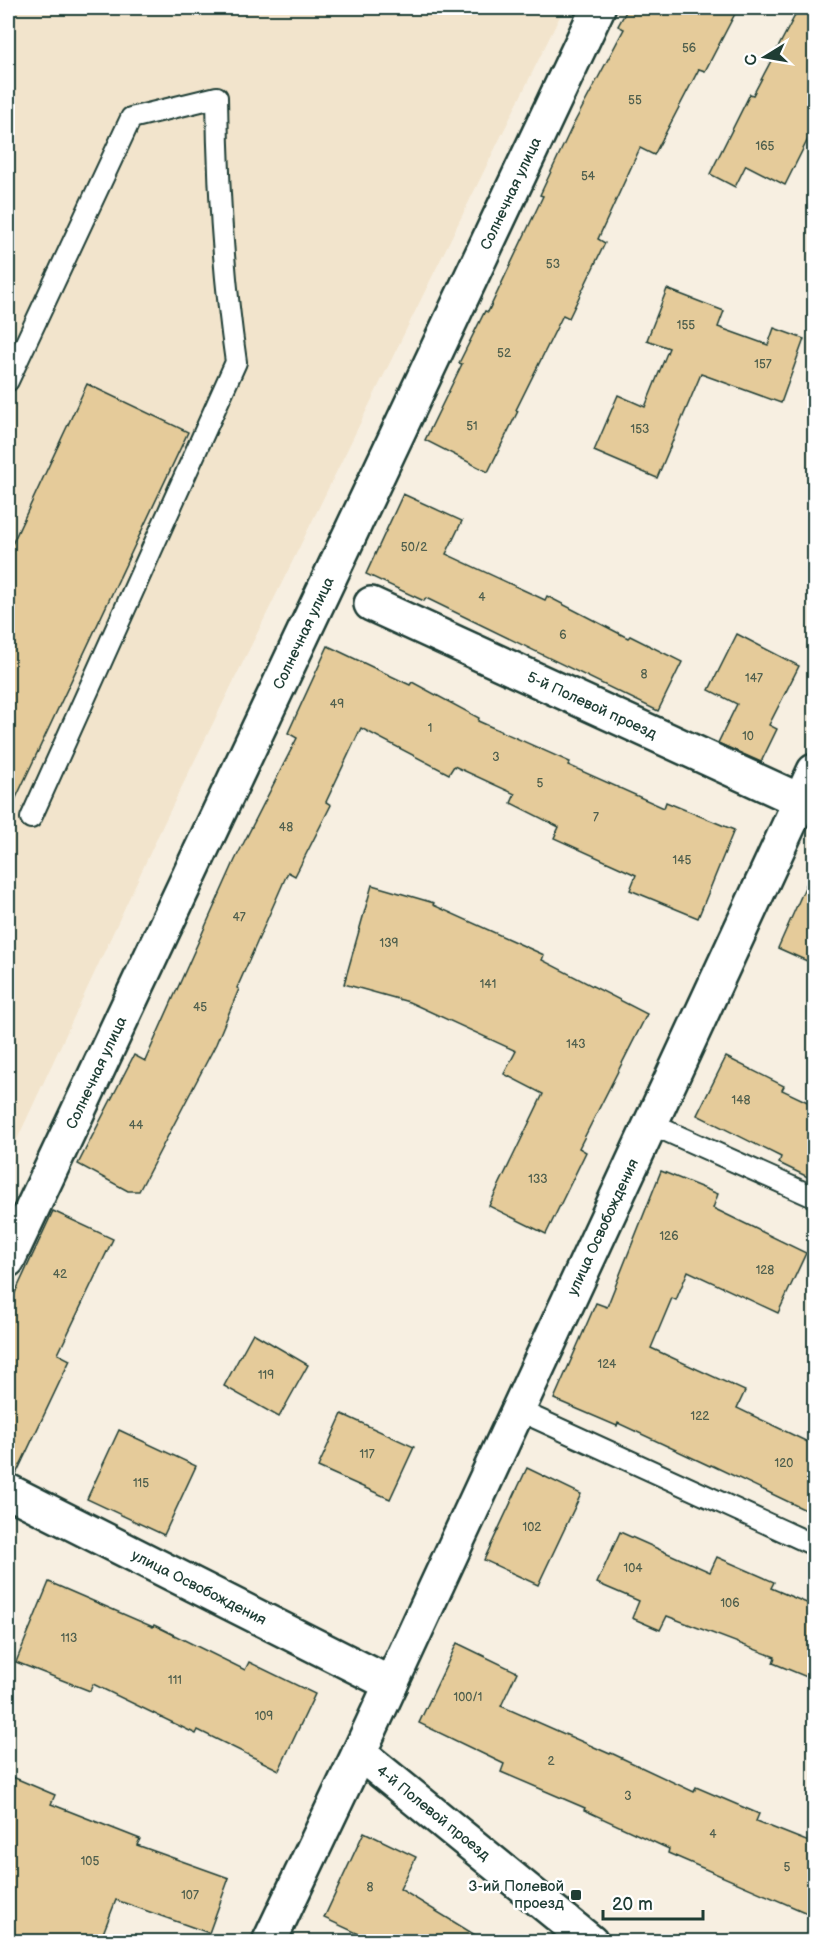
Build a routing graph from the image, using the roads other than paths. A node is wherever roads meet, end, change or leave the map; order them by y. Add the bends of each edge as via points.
1 (598, 8) edge
2 (8, 381) edge
3 (371, 604) dead end
4 (814, 771) edge
5 (808, 804) edge
6 (31, 818) dead end
7 (651, 1124) junction
8 (814, 1197) edge
9 (8, 1260) edge
10 (518, 1410) junction
11 (8, 1491) edge
12 (814, 1545) edge
13 (391, 1684) junction
14 (359, 1753) junction
15 (269, 1941) edge
16 (591, 1941) edge

1 - 9 street, Солнечная улица
2 - 6 lane via 131,118 217,97 228,310 236,362
3 - 5 street, 5-й Полевой проезд
4 - 5 street, улица Освобождения
5 - 7 street, улица Освобождения
7 - 8 lane
7 - 10 street, улица Освобождения
10 - 12 lane
10 - 13 street, улица Освобождения
11 - 13 street, улица Освобождения
13 - 14 street, улица Освобождения
14 - 15 street, улица Освобождения
14 - 16 street, 4-й Полевой проезд

